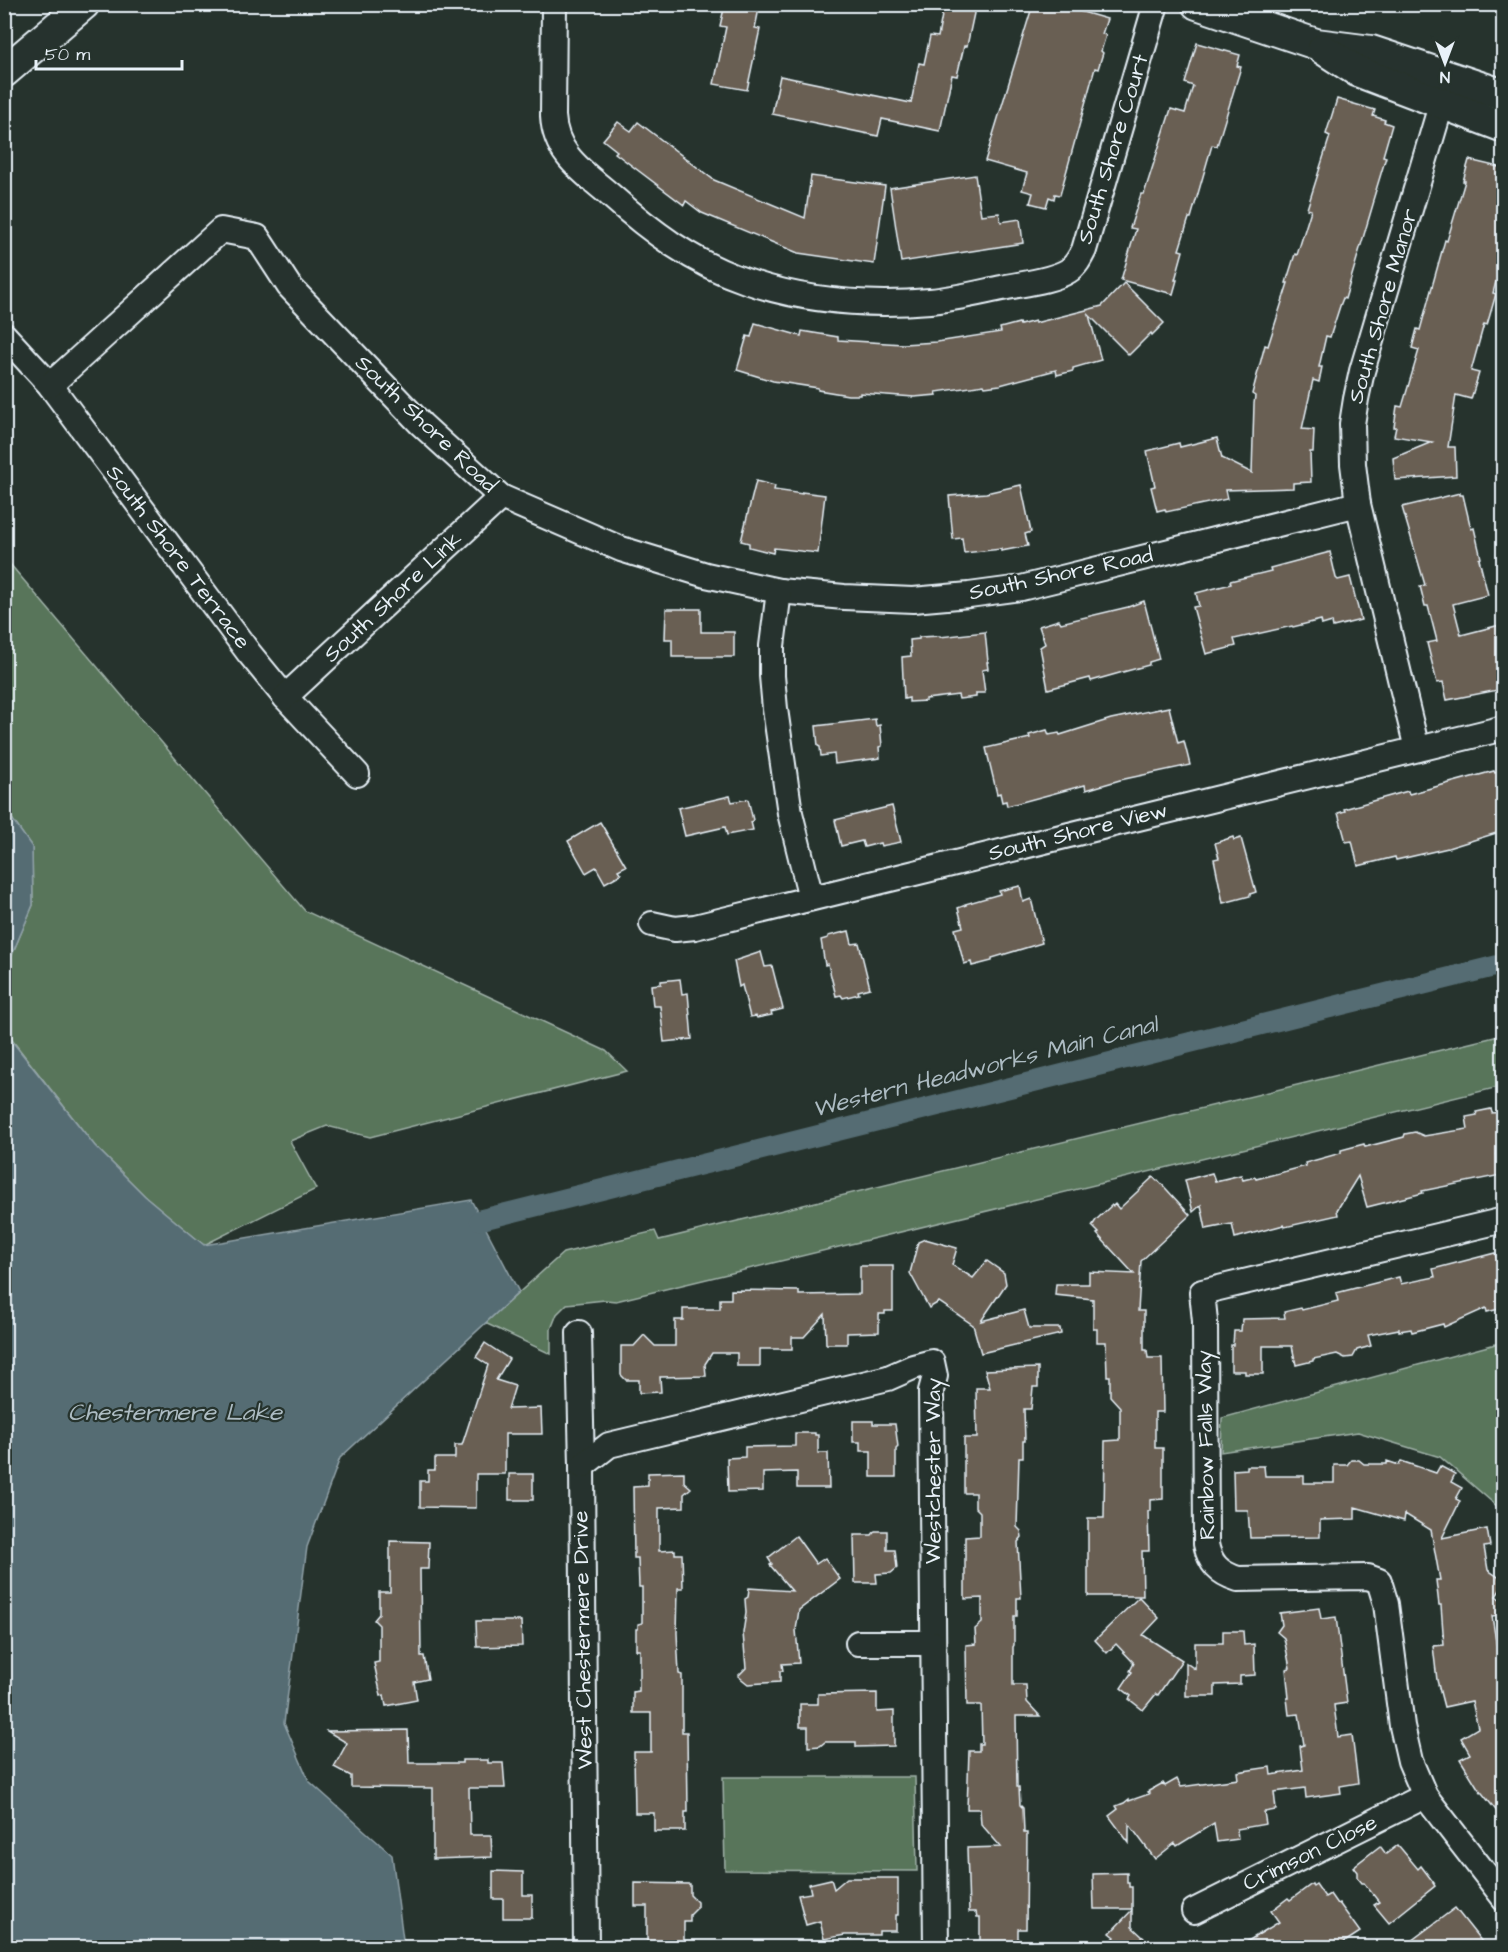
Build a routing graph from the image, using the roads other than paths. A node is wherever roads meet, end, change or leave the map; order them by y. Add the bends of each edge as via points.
1 (84, 4) edge
2 (555, 4) edge
3 (1156, 4) edge
4 (1197, 4) edge
5 (4, 72) edge
6 (1445, 90) junction
7 (1503, 95) edge
8 (1503, 128) edge
9 (4, 335) edge
10 (50, 385) junction
11 (501, 497) junction
12 (1358, 504) junction
13 (779, 591) junction
14 (285, 697) junction
15 (1503, 728) edge
16 (1417, 749) junction
17 (357, 774) dead end
18 (811, 898) junction
19 (652, 924) dead end
20 (1503, 1220) edge
21 (579, 1333) dead end
22 (582, 1466) junction
23 (858, 1643) dead end
24 (933, 1643) junction
25 (1425, 1796) junction
26 (1503, 1898) edge
27 (1194, 1911) dead end
28 (586, 1947) edge
29 (936, 1947) edge

1 - 5 street
2 - 3 street, South Shore Court via 557,139 579,168 636,218 665,240 745,281 824,298 897,302 932,301 1041,279 1067,272 1077,262 1084,250
4 - 6 street via 1316,44 1371,51
6 - 7 street
6 - 8 street
6 - 12 street, South Shore Manor via 1356,399 1352,424
9 - 10 street, South Shore Terrace
10 - 11 street, South Shore Road via 221,230 257,237 289,286 422,424
10 - 14 street, South Shore Terrace
11 - 13 street, South Shore Road via 621,549 706,575
11 - 14 street, South Shore Link
12 - 13 street, South Shore Road via 1020,588 913,600
12 - 16 street, South Shore Manor
13 - 18 street via 772,646 775,709 790,813
14 - 17 street, South Shore Terrace
15 - 16 street, South Shore View
16 - 18 street, South Shore View
18 - 19 street, South Shore View via 695,927 675,929
20 - 25 street, Rainbow Falls Way via 1202,1292 1208,1553 1224,1575 1238,1579 1368,1577 1379,1581 1386,1604 1402,1726 1410,1761
21 - 22 street, West Chestermere Drive
22 - 24 street, Westchester Way via 609,1445 888,1378 932,1362
22 - 28 street, West Chestermere Drive
23 - 24 street
24 - 29 street, Westchester Way
25 - 26 street, Rainbow Falls Way
25 - 27 street, Crimson Close

